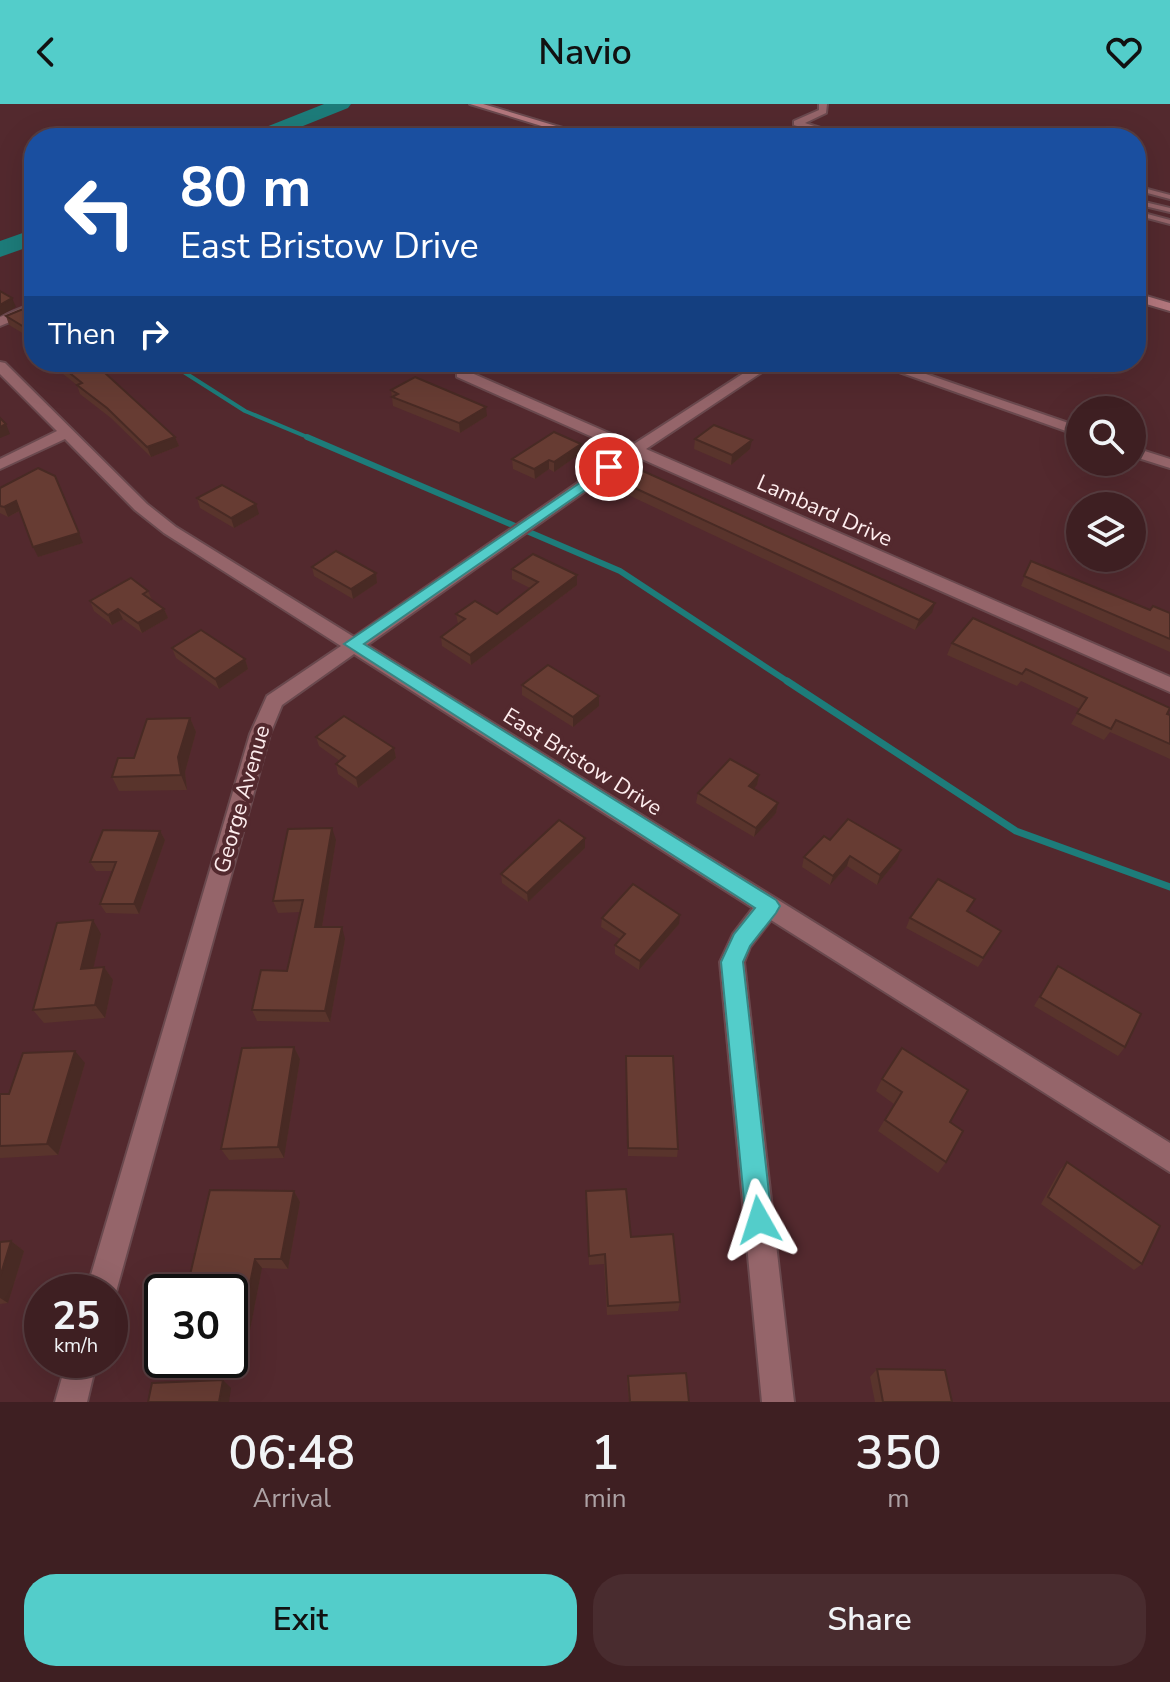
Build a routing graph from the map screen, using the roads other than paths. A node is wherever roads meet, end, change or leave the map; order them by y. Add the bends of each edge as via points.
1 (474, 104) edge
2 (823, 104) edge
3 (557, 128) edge
4 (813, 128) edge
5 (1146, 191) edge
6 (1170, 197) edge
7 (1146, 204) edge
8 (1170, 210) edge
9 (1146, 216) edge
10 (1170, 222) edge
11 (1146, 300) edge
12 (1170, 307) edge
13 (24, 311) edge
14 (0, 322) edge
15 (0, 366) edge
16 (755, 372) edge
17 (907, 372) edge
18 (462, 374) dead end
19 (1066, 427) edge
20 (67, 432) junction
21 (634, 450) junction
22 (1146, 456) edge
23 (1170, 464) edge
24 (0, 465) edge
25 (352, 644) junction
26 (1170, 685) edge
27 (769, 906) junction
28 (1170, 1158) edge
29 (106, 1274) edge
30 (77, 1378) edge
31 (71, 1402) edge
32 (778, 1402) edge

1 - 3 street
2 - 4 street via 823,111 797,123
5 - 6 lane
7 - 8 lane
9 - 10 lane
11 - 12 street
13 - 14 street
15 - 20 street, East Bristow Drive
16 - 21 street, George Avenue
17 - 19 street
18 - 21 street, Lambard Drive
20 - 24 street
20 - 25 street, East Bristow Drive via 159,522
21 - 25 street, George Avenue
21 - 26 street, Lambard Drive
22 - 23 street
25 - 27 street, East Bristow Drive
25 - 29 street, George Avenue via 279,695 265,718
27 - 28 street, East Bristow Drive
27 - 32 street via 741,941 732,962
30 - 31 street

